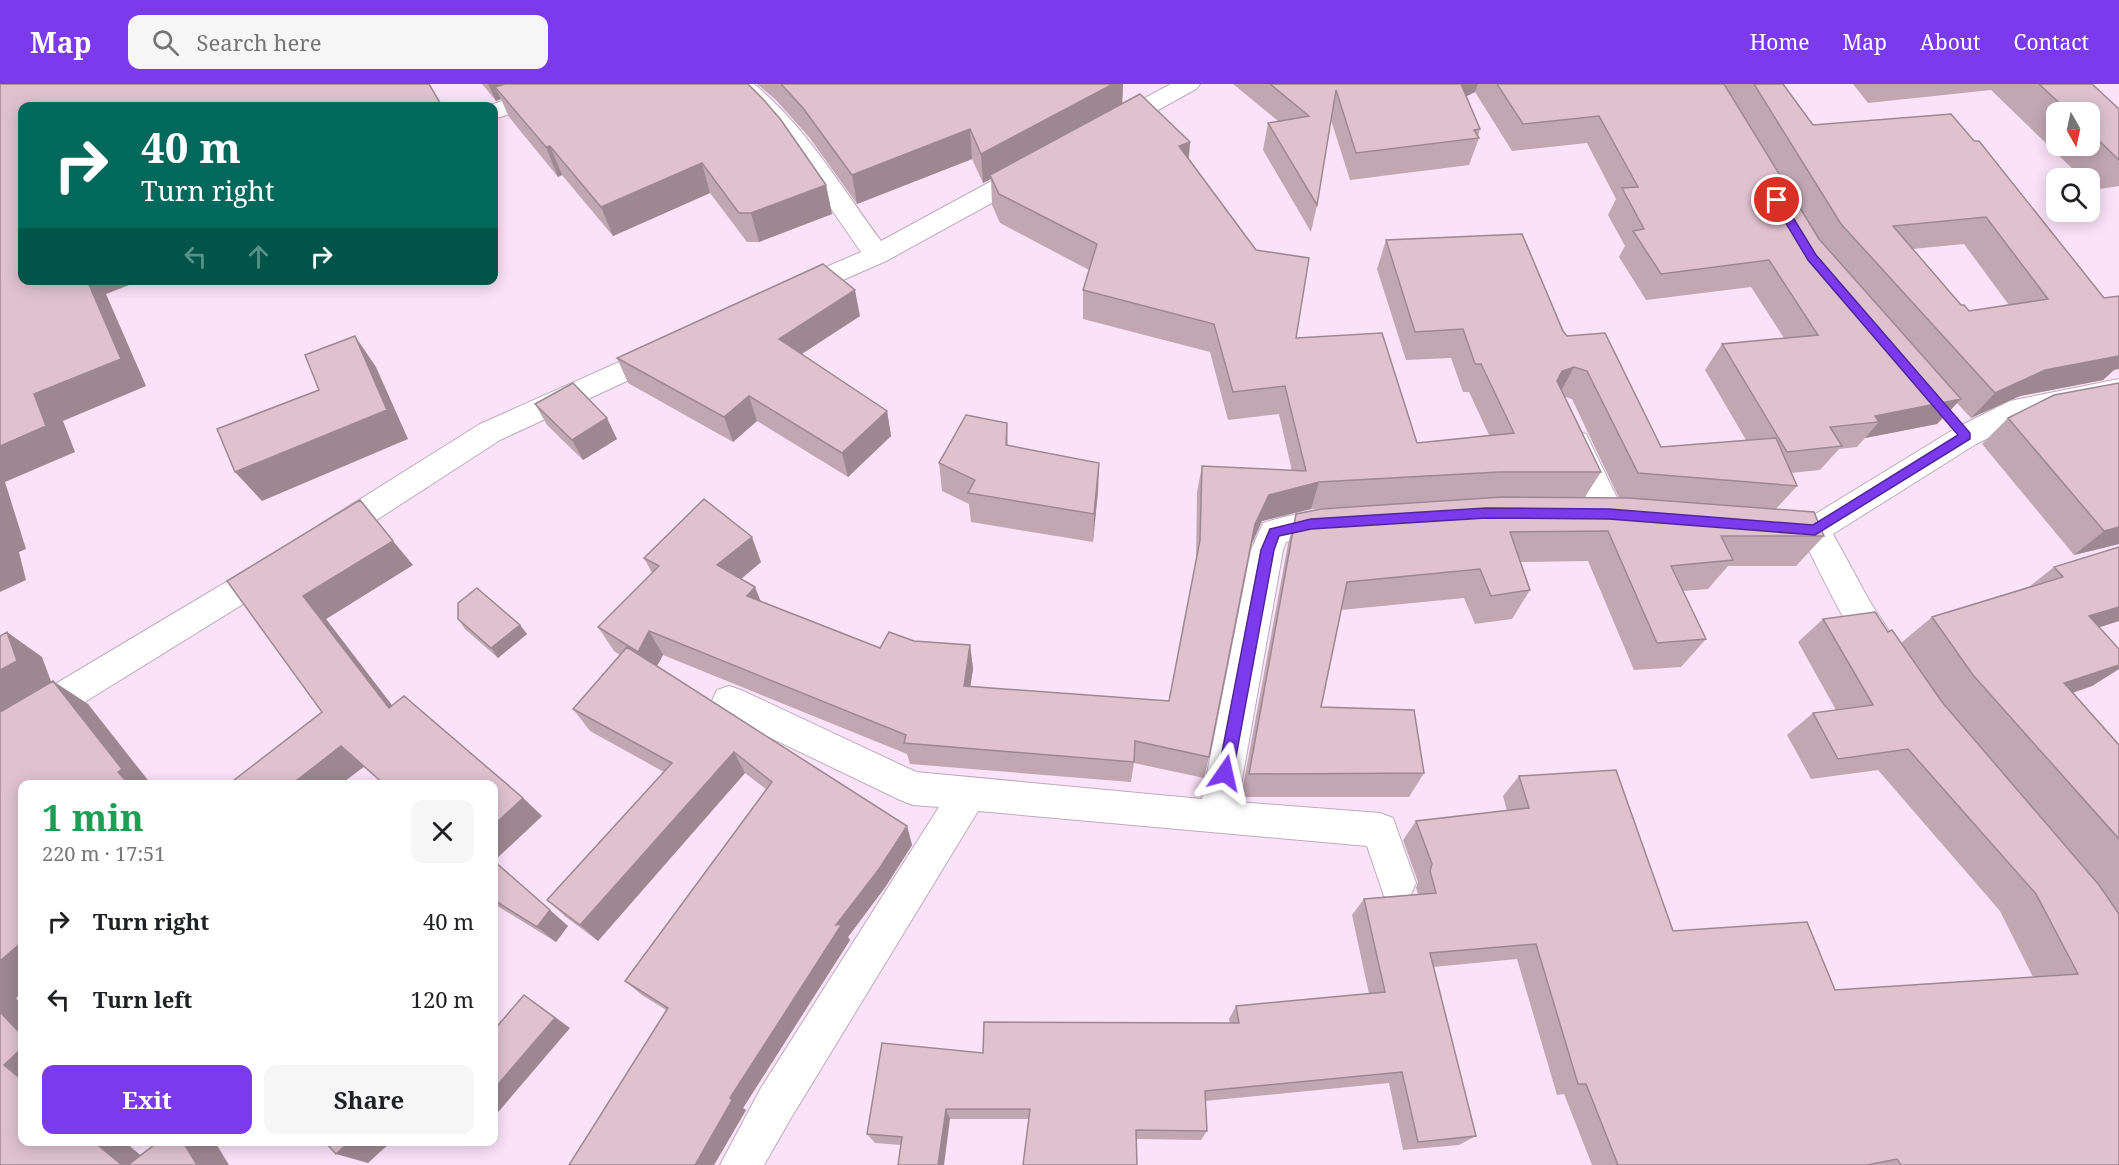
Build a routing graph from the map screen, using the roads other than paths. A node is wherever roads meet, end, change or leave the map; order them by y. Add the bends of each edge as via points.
1 (579, 84) edge
2 (740, 84) edge
3 (1188, 84) edge
4 (498, 111) edge
5 (1084, 141) edge
6 (1053, 158) edge
7 (877, 255) junction
8 (769, 304) edge
9 (684, 343) edge
10 (2119, 390) edge
11 (1564, 419) edge
12 (1575, 514) edge
13 (1609, 514) junction
14 (1666, 519) edge
15 (1370, 520) edge
16 (1901, 675) edge
17 (729, 701) dead end
18 (0, 736) edge
19 (968, 794) junction
20 (1217, 817) junction
21 (1397, 883) dead end
22 (741, 1165) edge

1 - 4 street
2 - 7 street via 789,133
3 - 5 street
6 - 7 street
7 - 8 street
9 - 18 street via 490,432
10 - 16 street via 2020,409 1958,427 1803,529
11 - 13 street
12 - 13 street
13 - 14 street
15 - 20 street via 1311,524 1274,532 1267,550
17 - 19 street via 913,788
19 - 20 street
19 - 22 street
20 - 21 street via 1380,830

